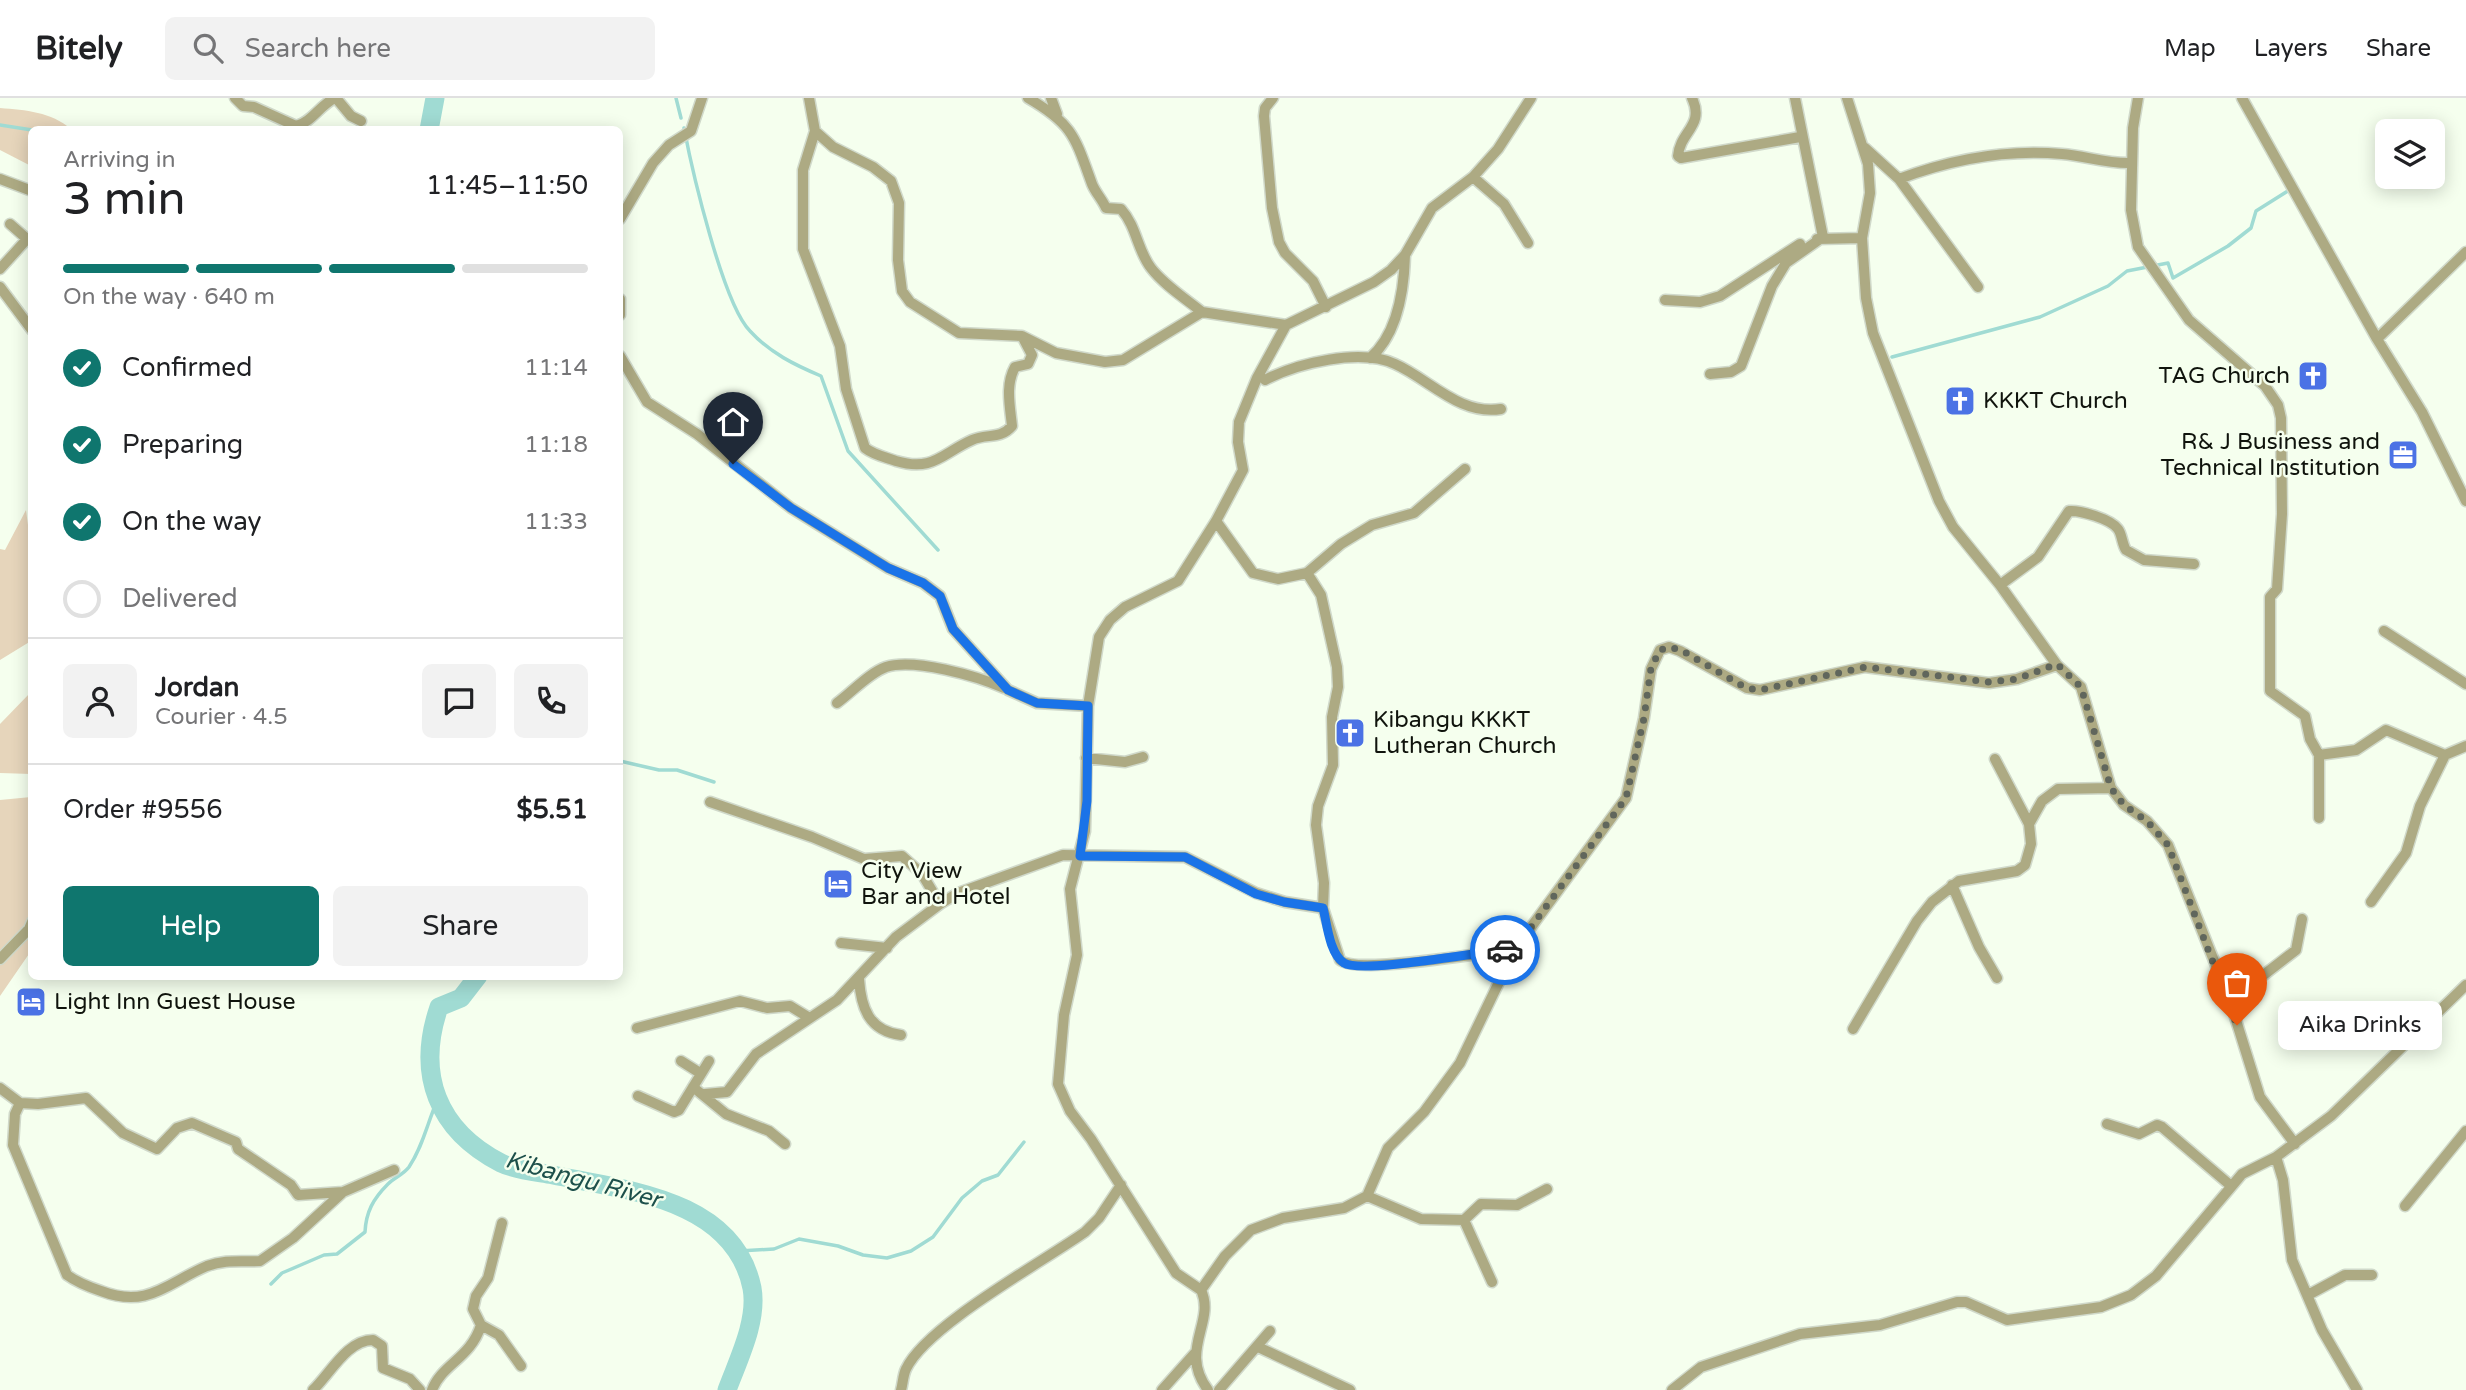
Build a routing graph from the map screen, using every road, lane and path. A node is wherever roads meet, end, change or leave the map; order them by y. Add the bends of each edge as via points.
1 (235, 98) edge
2 (335, 98) edge
3 (702, 98) edge
4 (809, 98) edge
5 (1028, 98) edge
6 (1051, 98) edge
7 (1056, 98) edge
8 (1273, 98) edge
9 (1531, 98) edge
10 (1692, 98) edge
11 (1795, 98) edge
12 (1847, 98) edge
13 (2138, 98) edge
14 (2242, 98) edge
15 (1057, 114) junction
16 (361, 121) dead end
17 (816, 131) junction
18 (1800, 137) junction
19 (1865, 148) junction
20 (2131, 163) junction
21 (1473, 177) junction
22 (0, 179) edge
23 (1899, 179) junction
24 (28, 190) edge
25 (623, 214) edge
26 (10, 224) dead end
27 (28, 234) edge
28 (28, 236) edge
29 (1824, 237) junction
30 (1862, 238) junction
31 (1528, 243) dead end
32 (2466, 252) edge
33 (1405, 254) junction
34 (0, 269) edge
35 (0, 287) edge
36 (1978, 287) dead end
37 (1665, 300) dead end
38 (1326, 307) junction
39 (1202, 312) junction
40 (28, 325) edge
41 (1286, 325) junction
42 (1022, 336) junction
43 (2377, 339) junction
44 (1370, 358) junction
45 (623, 361) edge
46 (1710, 374) dead end
47 (1265, 380) dead end
48 (1501, 409) dead end
49 (1465, 469) dead end
50 (2466, 501) edge
51 (1216, 521) junction
52 (2193, 564) dead end
53 (1307, 573) junction
54 (2000, 585) junction
55 (2384, 631) dead end
56 (2057, 664) junction
57 (2466, 684) edge
58 (1008, 690) junction
59 (837, 703) dead end
60 (1088, 706) junction
61 (2466, 746) edge
62 (2319, 755) junction
63 (2445, 755) junction
64 (1143, 757) dead end
65 (1086, 758) junction
66 (1995, 759) dead end
67 (2111, 788) junction
68 (710, 802) dead end
69 (2319, 818) dead end
70 (2029, 824) junction
71 (1080, 856) junction
72 (1952, 885) junction
73 (2371, 902) dead end
74 (940, 904) junction
75 (1323, 908) junction
76 (2302, 919) dead end
77 (28, 927) edge
78 (841, 943) dead end
79 (887, 948) junction
80 (1515, 949) junction
81 (0, 959) edge
82 (1997, 978) dead end
83 (859, 979) junction
84 (2466, 985) edge
85 (2230, 1001) junction
86 (808, 1017) junction
87 (637, 1028) dead end
88 (1853, 1029) dead end
89 (901, 1035) dead end
90 (681, 1061) dead end
91 (709, 1061) dead end
92 (700, 1073) junction
93 (693, 1087) junction
94 (0, 1088) edge
95 (705, 1094) junction
96 (638, 1096) dead end
97 (20, 1103) junction
98 (2107, 1124) dead end
99 (2466, 1131) edge
100 (785, 1144) dead end
101 (2295, 1144) junction
102 (2276, 1157) junction
103 (394, 1170) dead end
104 (1121, 1185) junction
105 (2230, 1185) junction
106 (1547, 1189) dead end
107 (343, 1192) junction
108 (1367, 1196) junction
109 (2405, 1206) dead end
110 (1464, 1220) junction
111 (502, 1223) dead end
112 (2372, 1275) dead end
113 (1492, 1282) dead end
114 (1201, 1290) junction
115 (2308, 1296) junction
116 (481, 1325) junction
117 (1270, 1331) dead end
118 (1258, 1347) junction
119 (1195, 1353) junction
120 (521, 1366) dead end
121 (313, 1390) edge
122 (420, 1390) edge
123 (432, 1390) edge
124 (901, 1390) edge
125 (1162, 1390) edge
126 (1208, 1390) edge
127 (1219, 1390) edge
128 (1350, 1390) edge
129 (1672, 1390) edge
130 (2357, 1390) edge

1 - 2 street via 243,106 296,126
2 - 16 street
3 - 25 street via 691,131 653,163
4 - 17 street
5 - 15 street
6 - 15 street
7 - 15 street
8 - 38 street via 1264,116 1279,242 1313,281
9 - 21 street via 1498,149
10 - 18 street via 1697,117 1680,147 1681,158
11 - 18 street
12 - 19 street
13 - 20 street
14 - 43 street
15 - 39 street via 1079,145 1093,187 1106,208 1121,209 1134,226 1151,269
17 - 42 street via 833,147 891,181 900,212 901,286 910,302 959,333
17 - 42 street via 803,170 803,250 840,346 846,389 865,448 902,463 924,465 975,438 1007,432 1012,426 1012,374 1016,367 1028,364 1031,355
18 - 29 street
19 - 23 street
19 - 30 street via 1870,181
20 - 23 street via 2062,154 1998,154 1942,163
20 - 62 street via 2132,225 2141,253 2189,320 2265,386 2278,405 2283,443 2282,514 2277,589 2270,597 2268,686 2272,696 2305,716 2309,739
21 - 31 street via 1504,204
21 - 33 street via 1432,208
22 - 24 street
23 - 36 street
26 - 27 street
28 - 34 street
29 - 30 street
29 - 37 street via 1796,246 1720,296 1700,302
29 - 46 street via 1786,263 1772,286 1741,366
30 - 54 street via 1873,333 1894,388 1952,527
32 - 43 street
33 - 38 street via 1374,282
33 - 44 street via 1392,326 1384,344
35 - 40 street
38 - 41 street
39 - 41 street
39 - 42 street via 1113,362 1056,353
41 - 51 street via 1239,422 1243,471
43 - 50 street via 2422,412
44 - 47 street via 1321,361
44 - 48 street via 1393,362 1444,394 1478,408
45 - 58 street via 647,402 697,434 791,508 940,596 953,629
49 - 53 street via 1414,513 1372,525
51 - 53 street via 1253,573 1278,579
51 - 60 street via 1178,581 1125,607 1110,620 1099,637
52 - 54 street via 2144,560 2126,550 2113,525 2069,511 2038,556
53 - 75 street via 1321,596 1338,687 1332,718 1333,765 1316,825
54 - 56 street
55 - 57 street
56 - 67 street via 2081,687
56 - 80 street via 2017,679 1989,682 1866,667 1760,690 1746,688 1681,650 1660,650 1651,668 1626,798
58 - 59 street via 944,669 892,666
58 - 60 street via 1037,703
60 - 65 street
61 - 63 street
62 - 63 street via 2356,750 2386,730
62 - 69 street
63 - 73 street via 2420,806 2406,853
64 - 65 street via 1125,762
65 - 71 street via 1087,801
66 - 70 street
67 - 70 street via 2058,789 2042,802
67 - 85 street via 2168,845
68 - 74 street via 863,859 902,856 922,874
70 - 72 street via 2031,844 2025,865 2017,871 1967,878
71 - 74 street via 1063,855 958,893
71 - 75 street via 1185,857 1256,894
71 - 104 street via 1070,890 1078,946 1064,1015 1058,1084 1070,1111
72 - 82 street
72 - 88 street via 1917,921
74 - 79 street
75 - 80 street via 1335,951 1350,965
76 - 85 street via 2296,950
77 - 81 street
78 - 79 street
79 - 83 street
80 - 108 street via 1460,1063 1424,1112 1388,1148
83 - 86 street via 837,1000
83 - 89 street via 866,1015 877,1029
84 - 101 street via 2331,1116
85 - 101 street via 2260,1097
86 - 87 street via 790,1006 767,1008 740,1002
86 - 95 street via 756,1054 727,1092
90 - 92 street
91 - 92 street
92 - 93 street
93 - 95 street
93 - 96 street via 674,1112
94 - 97 street
95 - 100 street via 726,1114
97 - 107 street via 86,1098 123,1133 155,1149 177,1128 192,1123 236,1142 237,1149 291,1185 298,1195
97 - 107 street via 13,1144 68,1275 121,1299 160,1292 209,1265 260,1261
98 - 105 street via 2139,1134 2162,1127
99 - 109 street
101 - 102 street
102 - 105 street via 2251,1168
102 - 115 street via 2292,1260
103 - 107 street
104 - 114 street via 1176,1273
104 - 124 street via 1084,1231 926,1343 904,1371
105 - 129 street via 2156,1276 2131,1295 2101,1307 2007,1320 1957,1302 1880,1325 1800,1334 1701,1367
106 - 110 street via 1517,1205 1481,1204
108 - 110 street via 1421,1219
108 - 114 street via 1344,1208 1283,1218 1251,1230
110 - 113 street
111 - 116 street via 488,1278 474,1304 474,1316
112 - 115 street via 2345,1275
114 - 119 street via 1203,1307
115 - 130 street
116 - 120 street via 499,1335
116 - 123 street via 473,1345
117 - 118 street
118 - 127 street
118 - 128 street
119 - 125 street
119 - 126 street via 1198,1374
121 - 122 street via 346,1353 373,1340 382,1346 383,1368 410,1379

